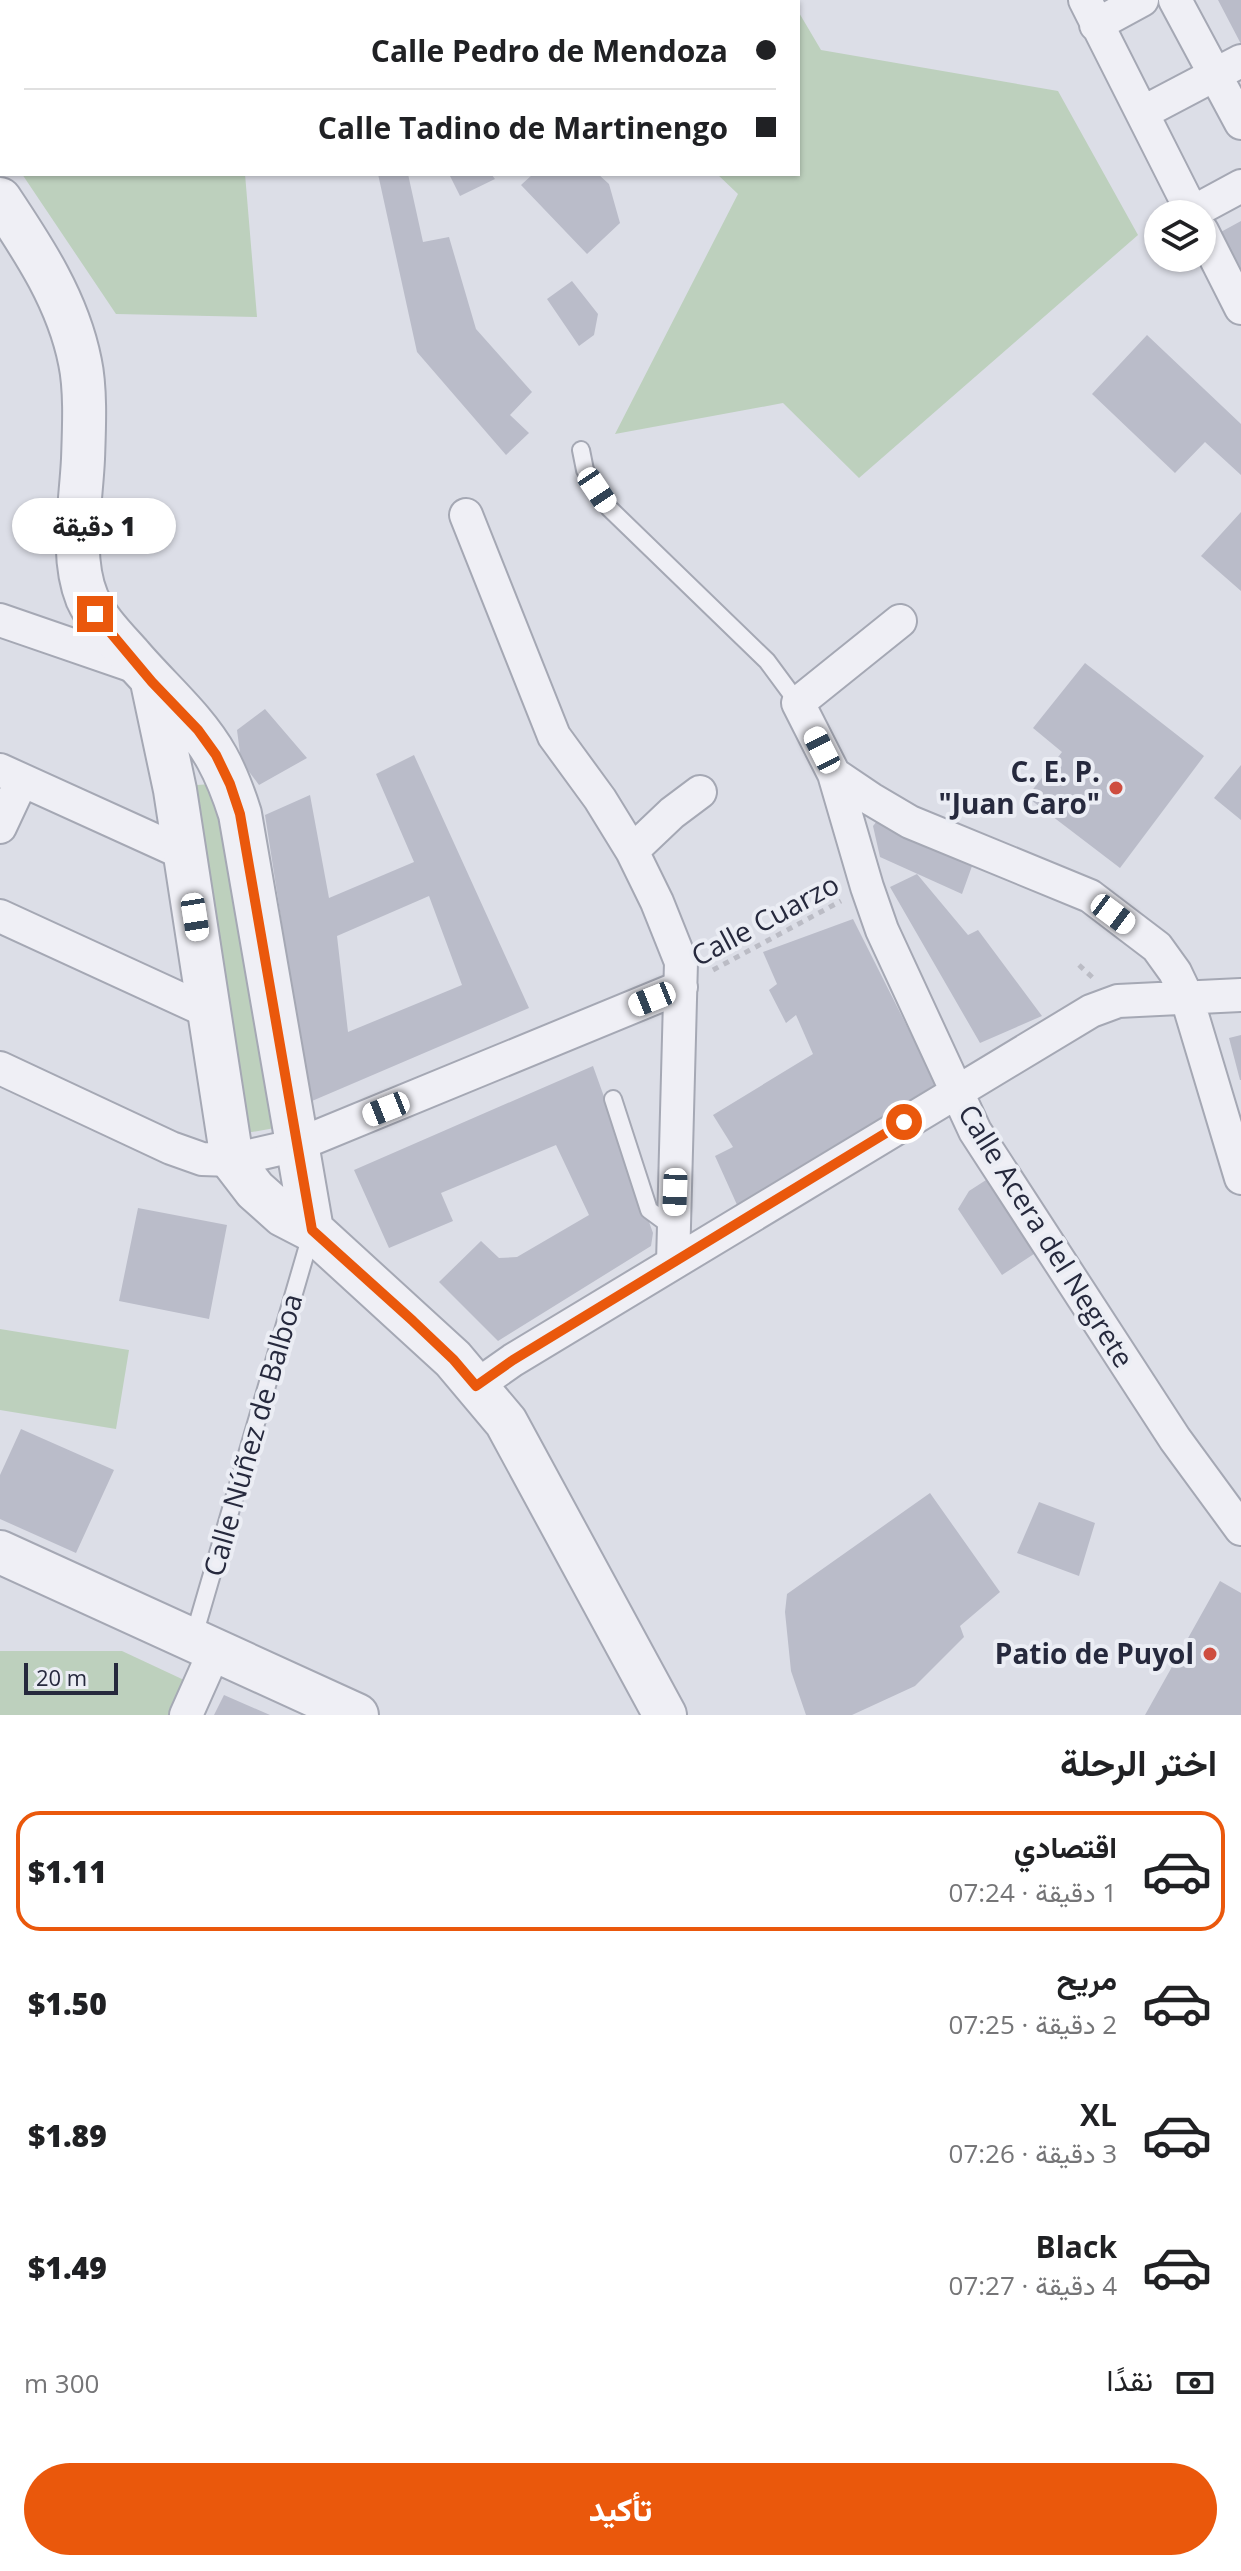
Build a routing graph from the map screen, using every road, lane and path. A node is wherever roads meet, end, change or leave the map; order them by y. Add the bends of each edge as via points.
1 (1142, 0) edge
2 (1175, 0) edge
3 (1091, 12) edge
4 (1228, 67) edge
5 (1142, 113) junction
6 (1241, 123) edge
7 (1241, 186) edge
8 (0, 199) edge
9 (1186, 200) edge
10 (1216, 204) edge
11 (1216, 259) edge
12 (1241, 308) edge
13 (581, 450) dead end
14 (466, 515) dead end
15 (0, 620) edge
16 (900, 621) dead end
17 (147, 675) junction
18 (798, 703) junction
19 (834, 774) junction
20 (11, 775) edge
21 (700, 792) dead end
22 (0, 827) edge
23 (632, 851) junction
24 (185, 854) junction
25 (867, 887) junction
26 (0, 916) edge
27 (681, 987) junction
28 (1186, 995) junction
29 (1241, 995) edge
30 (209, 1012) junction
31 (0, 1068) edge
32 (956, 1091) junction
33 (613, 1099) dead end
34 (1231, 1112) edge
35 (297, 1145) junction
36 (232, 1160) junction
37 (1241, 1178) edge
38 (674, 1222) junction
39 (312, 1230) junction
40 (673, 1263) junction
41 (476, 1386) junction
42 (1241, 1529) edge
43 (0, 1552) edge
44 (204, 1645) junction
45 (658, 1709) edge
46 (186, 1715) edge
47 (357, 1715) edge

1 - 3 street
2 - 4 street
3 - 5 street
4 - 5 street
4 - 6 street
5 - 9 street
7 - 10 street
8 - 17 street via 46,271 81,365 78,554 86,594 95,614
11 - 12 street
13 - 18 lane, Calle Acera del Negrete via 585,470 609,508 767,661
14 - 23 street via 554,736
15 - 17 street
16 - 18 street
17 - 24 street via 165,735
17 - 35 street via 216,755 235,799
18 - 19 street, Calle Acera del Negrete
19 - 25 street, Calle Acera del Negrete
19 - 28 street via 910,822 1090,896 1157,947
20 - 22 street
20 - 24 street
21 - 23 street
23 - 27 street via 681,962
24 - 30 street
25 - 27 path, Calle Cuarzo
25 - 32 street, Calle Acera del Negrete
26 - 30 street
27 - 35 street
27 - 38 street
28 - 29 street
28 - 32 street via 1118,1001 1091,1011
28 - 34 street
30 - 36 street
31 - 36 street via 171,1148 202,1159
32 - 40 street
32 - 42 street, Calle Acera del Negrete via 975,1131 1166,1425
33 - 38 lane via 649,1210
34 - 37 street
35 - 36 street
35 - 39 street
36 - 39 street via 283,1215
38 - 40 street
39 - 41 street
39 - 44 lane, Calle Núñez de Balboa
40 - 41 street
41 - 45 street via 506,1422
43 - 44 street
44 - 46 street
44 - 47 street

